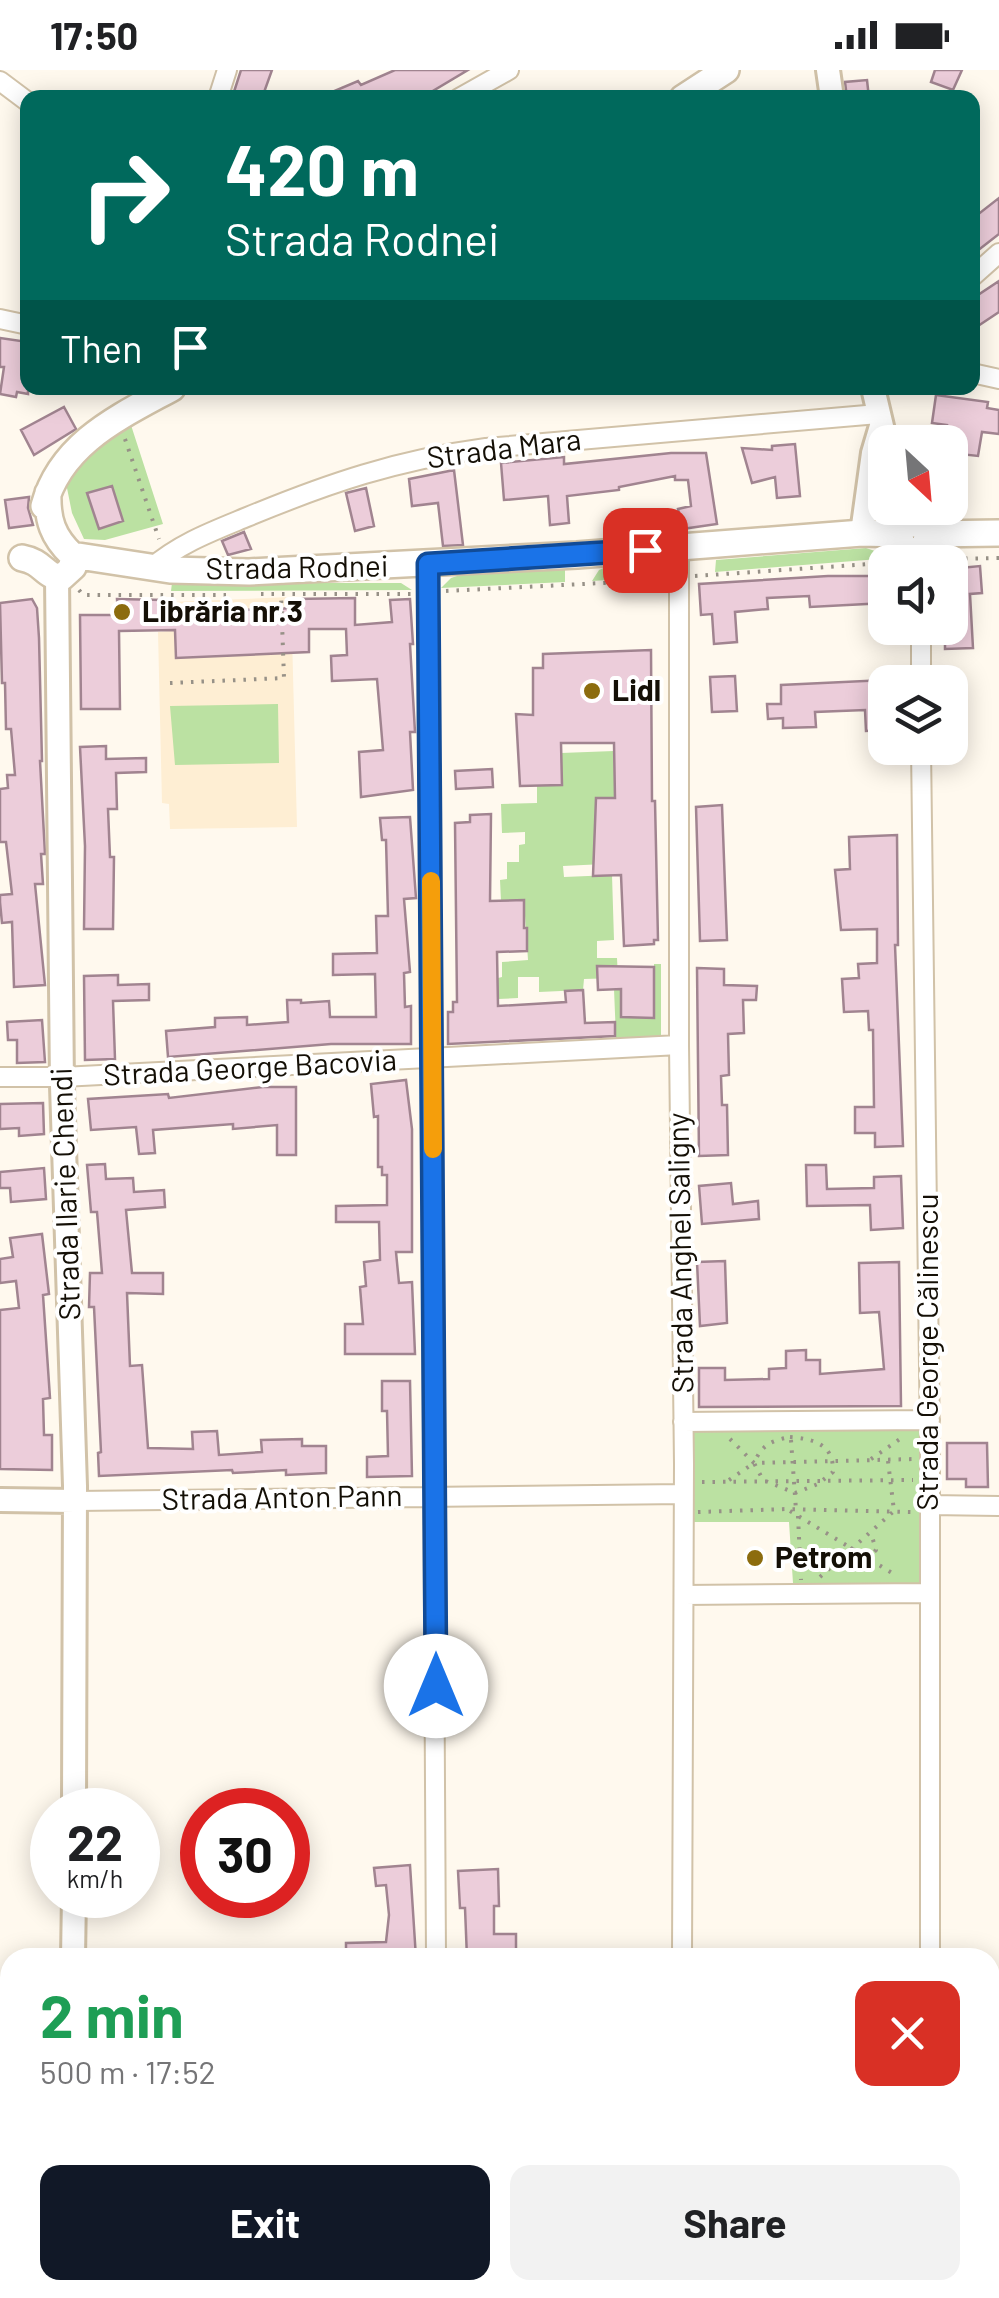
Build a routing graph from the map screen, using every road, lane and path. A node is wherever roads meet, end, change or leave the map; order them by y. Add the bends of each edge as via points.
1 (508, 70) edge
2 (726, 70) edge
3 (473, 90) edge
4 (695, 90) edge
5 (159, 395) edge
6 (875, 395) edge
7 (120, 424) dead end
8 (881, 425) edge
9 (868, 429) edge
10 (868, 490) edge
11 (999, 533) edge
12 (862, 534) junction
13 (916, 540) edge
14 (679, 548) junction
15 (156, 556) junction
16 (999, 558) edge
17 (47, 560) edge
18 (428, 564) junction
19 (868, 564) edge
20 (692, 576) dead end
21 (670, 579) dead end
22 (428, 593) junction
23 (243, 594) dead end
24 (262, 594) dead end
25 (281, 594) junction
26 (83, 596) dead end
27 (170, 682) dead end
28 (921, 765) edge
29 (679, 1045) junction
30 (433, 1058) junction
31 (0, 1077) edge
32 (62, 1077) junction
33 (930, 1420) junction
34 (683, 1422) junction
35 (790, 1426) dead end
36 (728, 1437) dead end
37 (790, 1437) junction
38 (930, 1458) junction
39 (868, 1461) junction
40 (888, 1461) junction
41 (834, 1462) junction
42 (792, 1463) junction
43 (754, 1464) junction
44 (890, 1480) junction
45 (922, 1480) dead end
46 (794, 1481) junction
47 (822, 1481) junction
48 (726, 1482) junction
49 (766, 1482) junction
50 (687, 1488) junction
51 (795, 1493) junction
52 (434, 1496) junction
53 (0, 1500) edge
54 (75, 1501) junction
55 (999, 1506) edge
56 (926, 1509) junction
57 (894, 1511) junction
58 (691, 1512) dead end
59 (797, 1513) junction
60 (871, 1533) junction
61 (850, 1549) junction
62 (867, 1559) junction
63 (897, 1576) dead end
64 (928, 1593) junction
65 (802, 1594) junction
66 (684, 1595) junction
67 (74, 1788) edge
68 (74, 1918) edge
69 (73, 1948) edge
70 (436, 1948) edge
71 (682, 1948) edge
72 (930, 1948) edge

1 - 3 street
2 - 4 main road
5 - 17 main road via 114,420 58,469 48,492
6 - 8 street
7 - 15 path
9 - 15 street, Strada Mara via 432,456 304,494
10 - 12 street
11 - 13 main road, Strada Rodnei
12 - 13 main road, Strada Rodnei
12 - 14 main road, Strada Rodnei
13 - 16 path via 942,559
14 - 18 main road, Strada Rodnei
14 - 29 street, Strada Anghel Saligny
15 - 17 main road, Strada Rodnei
15 - 18 main road, Strada Rodnei via 249,572
17 - 32 street, Strada Ilarie Chendi
18 - 22 street
19 - 20 path
21 - 22 path
22 - 25 path
22 - 30 street
23 - 26 path
24 - 25 path
25 - 27 path via 284,678
28 - 33 street, Strada George Călinescu
29 - 30 street, Strada George Bacovia
29 - 34 street, Strada Anghel Saligny
30 - 32 street, Strada George Bacovia
30 - 52 street
31 - 32 street, Strada George Bacovia
32 - 54 street, Strada Ilarie Chendi
33 - 34 street
33 - 38 street, Strada George Călinescu
33 - 39 path
34 - 50 street, Strada Anghel Saligny
35 - 37 path
36 - 43 path
37 - 41 path via 817,1440
37 - 42 path
37 - 43 path via 761,1448
38 - 40 path
38 - 56 street, Strada George Călinescu
39 - 40 path
39 - 41 path
40 - 44 path
41 - 42 path
41 - 47 path
42 - 43 path
42 - 46 path
43 - 48 path
43 - 49 path
44 - 45 path
44 - 47 path
44 - 57 path
46 - 47 path
46 - 49 path
46 - 51 path
47 - 51 path
48 - 49 path
48 - 50 path
49 - 51 path
50 - 52 street, Strada Anton Pann
50 - 66 street, Strada Anghel Saligny
51 - 59 path
52 - 54 street, Strada Anton Pann
52 - 70 street
53 - 54 street, Strada Anton Pann
54 - 67 street, Strada Ilarie Chendi
55 - 56 street
56 - 57 path
56 - 64 street, Strada George Călinescu
57 - 59 path
57 - 60 path
58 - 59 path
59 - 61 path
59 - 65 path
60 - 61 path
60 - 62 path via 876,1550
61 - 62 path
61 - 65 path
62 - 63 path
64 - 65 street
64 - 72 street, Strada George Călinescu
65 - 66 street
66 - 71 street, Strada Anghel Saligny
68 - 69 street

